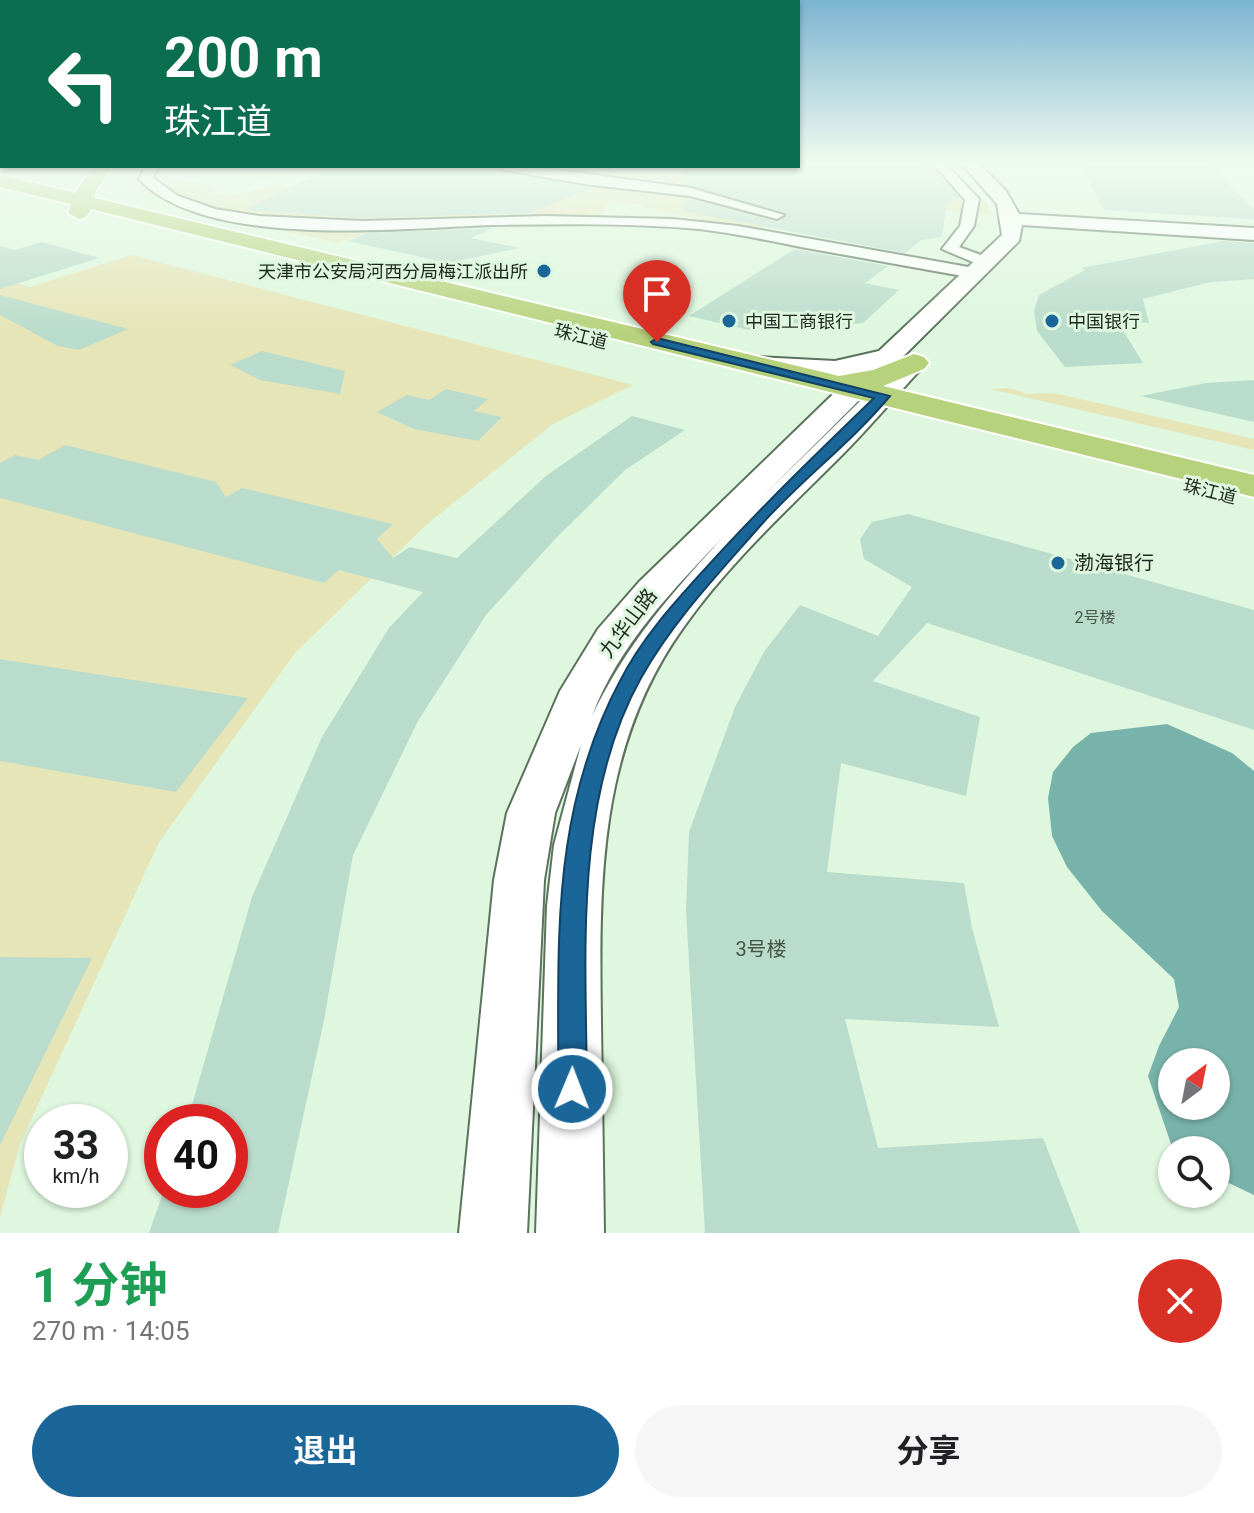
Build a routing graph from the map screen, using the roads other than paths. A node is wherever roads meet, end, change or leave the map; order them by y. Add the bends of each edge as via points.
1 (132, 220) edge
2 (255, 220) edge
3 (444, 220) edge
4 (656, 220) edge
5 (689, 220) edge
6 (968, 220) edge
7 (1038, 220) edge
8 (1014, 222) joint
9 (1039, 224) junction
10 (702, 225) junction
11 (1254, 234) edge
12 (1254, 241) edge
13 (980, 268) junction
14 (961, 314) dead end
15 (746, 370) junction
16 (875, 380) junction
17 (1254, 486) edge
18 (1254, 502) edge
19 (493, 1233) edge
20 (570, 1233) edge

1 - 15 main road, 珠江道
2 - 3 street via 355,226
4 - 10 street
5 - 10 street
6 - 13 street via 950,249
7 - 9 street
8 - 9 street
8 - 13 street, 九华山路 via 1012,237
9 - 11 street
9 - 12 street
9 - 14 street via 1023,251
10 - 13 street
13 - 16 street, 九华山路
15 - 16 main road, 珠江道
15 - 16 street via 835,369
16 - 17 main road, 珠江道
16 - 18 main road, 珠江道
16 - 19 street, 九华山路 via 652,590 612,638 581,691 531,813 519,880
16 - 20 street, 九华山路 via 668,621 630,680 610,724 579,845 573,906

